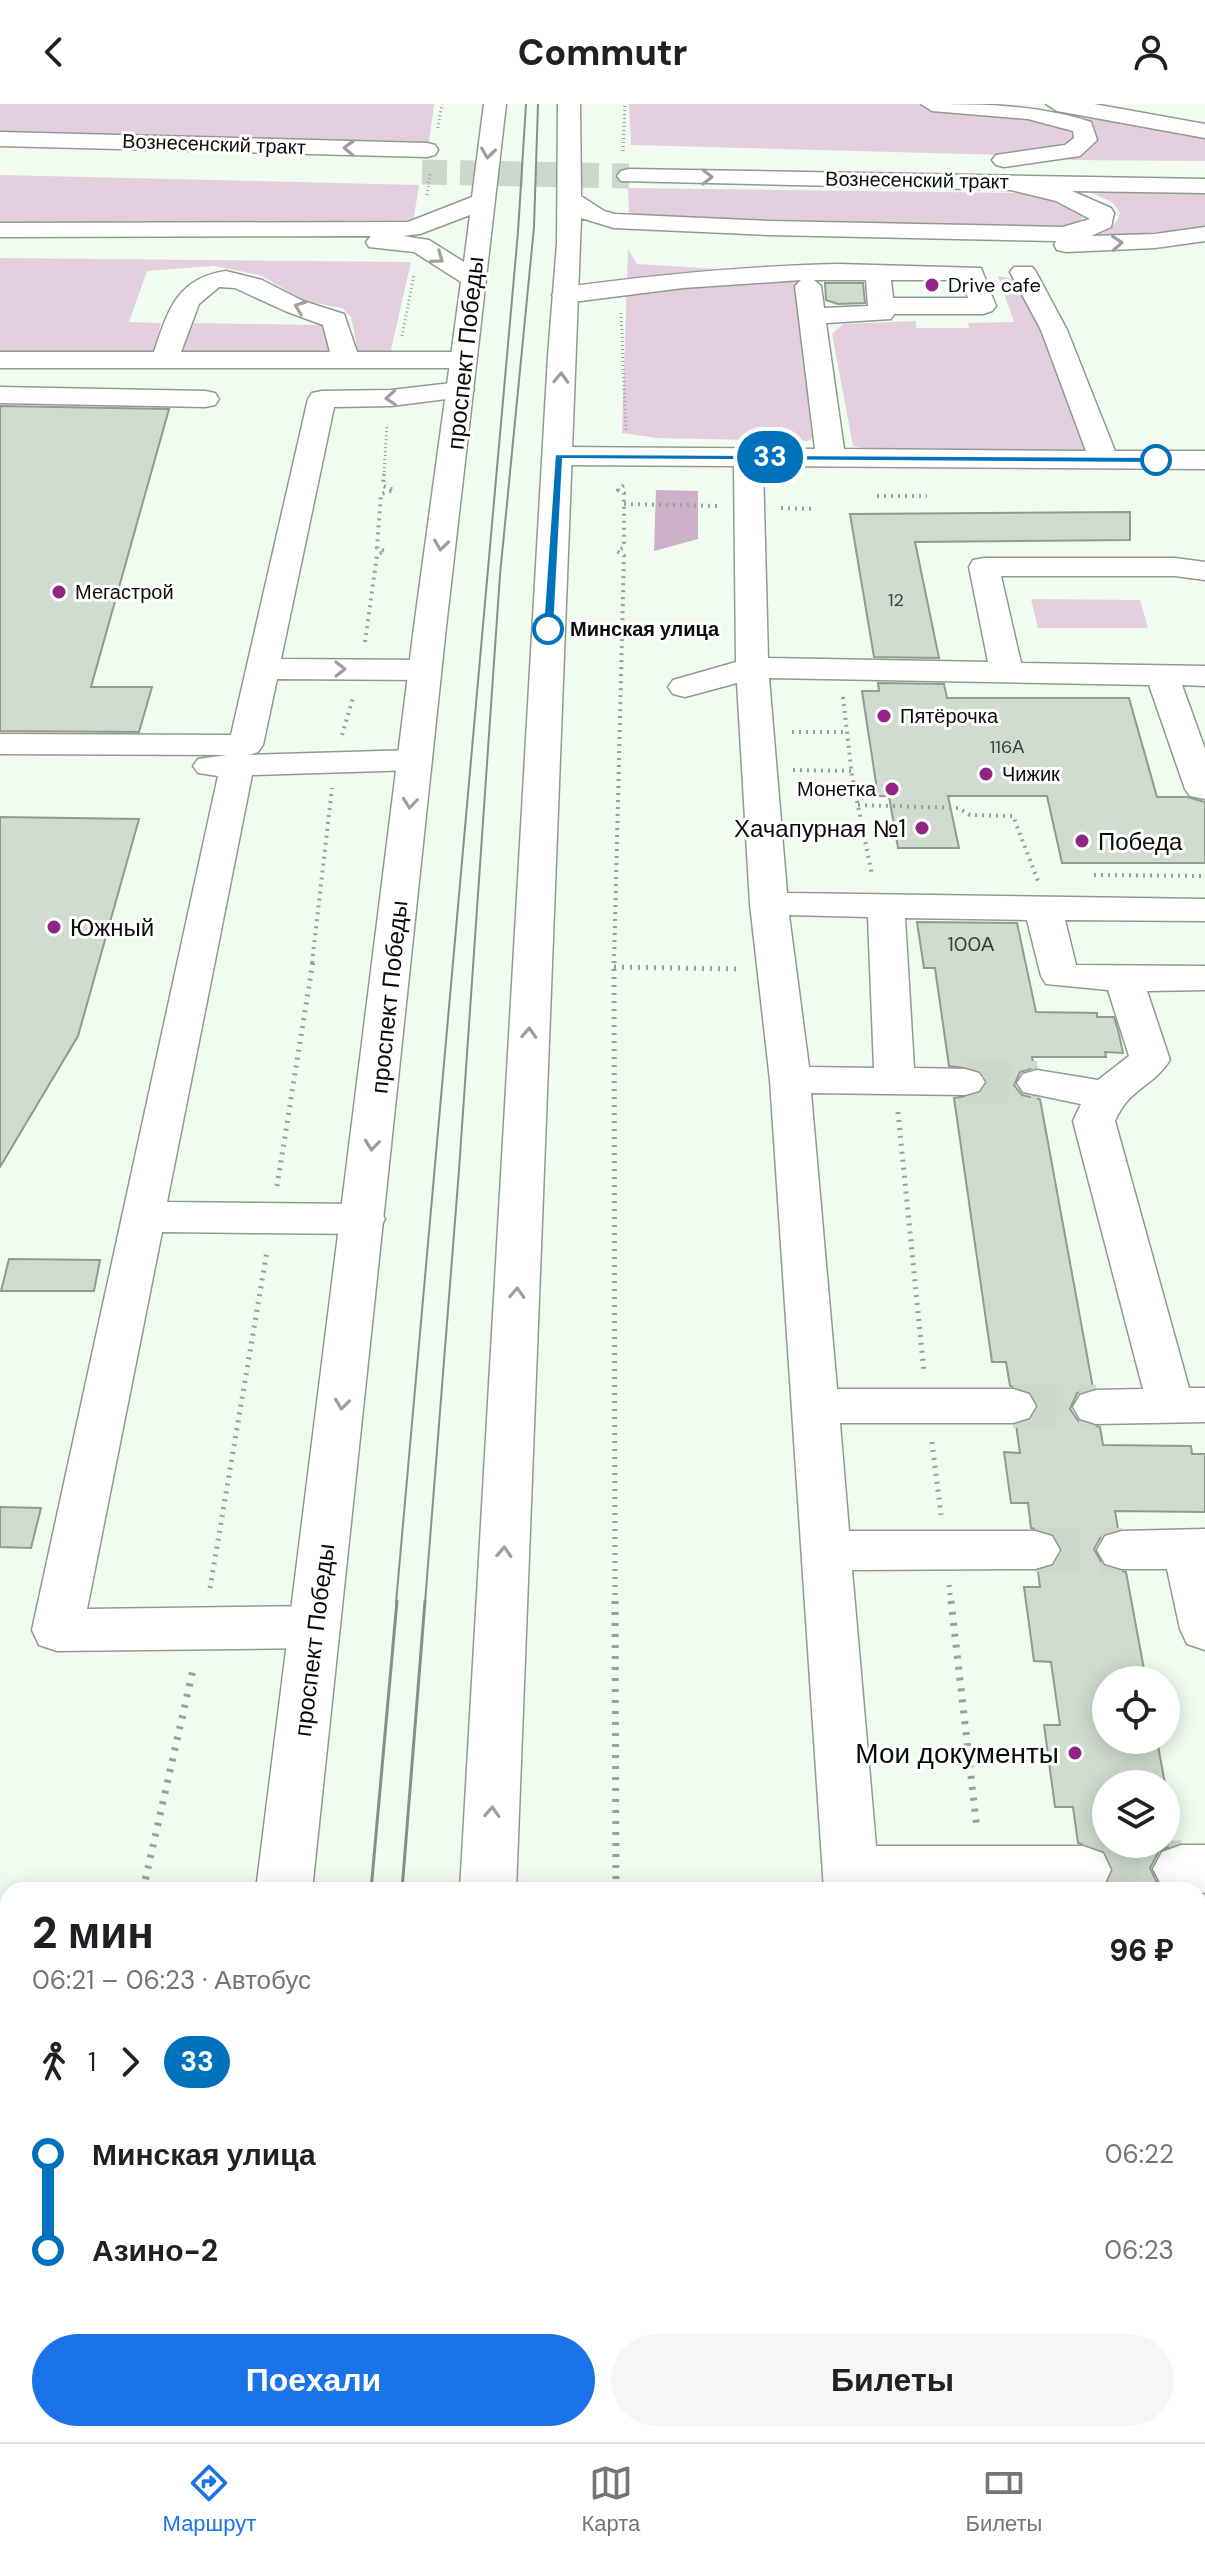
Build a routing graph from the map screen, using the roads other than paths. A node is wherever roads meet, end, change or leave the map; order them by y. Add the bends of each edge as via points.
1 (569, 104) edge
2 (932, 104) edge
3 (1057, 104) edge
4 (490, 108) edge
5 (0, 131) edge
6 (1205, 131) edge
7 (69, 140) junction
8 (2, 155) edge
9 (990, 162) junction
10 (1205, 166) edge
11 (1009, 182) junction
12 (1205, 186) edge
13 (570, 200) junction
14 (481, 202) junction
15 (0, 230) edge
16 (1205, 234) edge
17 (0, 240) edge
18 (567, 256) junction
19 (805, 270) junction
20 (878, 272) junction
21 (1023, 272) dead end
22 (474, 279) junction
23 (565, 295) junction
24 (882, 306) junction
25 (812, 316) junction
26 (165, 359) junction
27 (345, 359) junction
28 (0, 360) edge
29 (462, 360) junction
30 (460, 390) junction
31 (0, 395) edge
32 (205, 399) dead end
33 (558, 456) junction
34 (748, 457) junction
35 (831, 458) junction
36 (1104, 460) junction
37 (1205, 460) edge
38 (1205, 571) edge
39 (752, 668) junction
40 (262, 669) junction
41 (425, 670) junction
42 (1006, 671) junction
43 (1162, 676) junction
44 (1205, 676) edge
45 (685, 687) dead end
46 (1195, 742) edge
47 (0, 744) edge
48 (415, 760) junction
49 (0, 762) edge
50 (237, 766) junction
51 (1205, 789) edge
52 (1038, 885) junction
53 (885, 891) junction
54 (769, 904) junction
55 (1205, 910) edge
56 (1205, 978) edge
57 (1124, 979) junction
58 (790, 1080) junction
59 (895, 1081) junction
60 (965, 1082) tunnel mouth
61 (1037, 1083) tunnel mouth
62 (1106, 1095) junction
63 (143, 1217) junction
64 (364, 1219) junction
65 (816, 1406) junction
66 (1013, 1406) tunnel mouth
67 (1188, 1406) edge
68 (1096, 1407) tunnel mouth
69 (1196, 1549) edge
70 (1035, 1550) tunnel mouth
71 (1122, 1550) tunnel mouth
72 (827, 1551) junction
73 (315, 1627) junction
74 (1205, 1629) edge
75 (1083, 1870) tunnel mouth
76 (851, 1881) edge
77 (285, 1882) edge
78 (488, 1882) edge

1 - 13 main road
2 - 9 main road via 1033,112 1083,127 1086,140 1072,151
3 - 6 main road
4 -> 14 main road, проспект Победы
5 - 7 main road
7 - 8 main road, Вознесенский тракт
8 -> 7 main road, Вознесенский тракт via 424,161
9 - 10 main road, Вознесенский тракт
9 -> 11 main road, Вознесенский тракт via 629,165
11 - 12 main road, Вознесенский тракт
11 - 13 main road via 1083,203 1102,213 1102,222 1063,234 769,228 614,221
13 - 18 main road
14 - 15 main road via 422,227 378,231
14 - 22 main road, проспект Победы
18 -> 16 main road via 606,238 1092,245
17 -> 22 main road via 409,243
18 - 23 main road
19 - 20 main road
19 - 23 main road
19 - 25 main road
20 - 24 main road
20 - 24 main road via 972,273 983,306
21 - 36 main road via 1047,301
22 - 29 main road, проспект Победы
33 -> 23 main road
24 - 25 main road via 882,313
25 - 35 main road
26 - 27 main road
27 -> 26 main road via 335,320 245,280 204,282 187,302
26 - 28 main road
27 - 29 main road
29 - 30 main road, проспект Победы
30 -> 40 main road via 322,399
30 -> 41 main road, проспект Победы
31 - 32 main road
33 - 34 main road
78 -> 33 main road
34 - 35 main road
34 - 39 main road
35 - 36 main road
36 - 37 main road
38 - 42 main road via 984,567
39 - 42 main road
39 - 45 main road
39 - 54 main road
40 -> 41 main road
40 - 47 main road via 246,745
41 - 48 main road, проспект Победы
42 - 43 main road
43 - 44 main road
43 - 46 main road
46 - 51 main road
48 - 50 main road
48 -> 64 main road, проспект Победы
49 - 50 main road
50 - 63 main road
52 - 53 main road
52 - 55 main road
52 - 57 main road via 1060,976
53 - 54 main road
53 - 59 main road
54 - 58 main road
56 - 57 main road
57 - 62 main road via 1150,1060
58 - 59 main road
58 - 65 main road
59 - 60 main road
61 - 62 main road
62 - 67 main road via 1094,1121
63 - 64 main road
63 - 73 main road via 57,1630
64 -> 73 main road, проспект Победы
65 - 66 main road
65 - 72 main road
67 - 68 main road
69 - 71 main road
69 - 74 main road
70 - 72 main road
72 - 76 main road
73 - 77 main road, проспект Победы
75 - 76 main road

